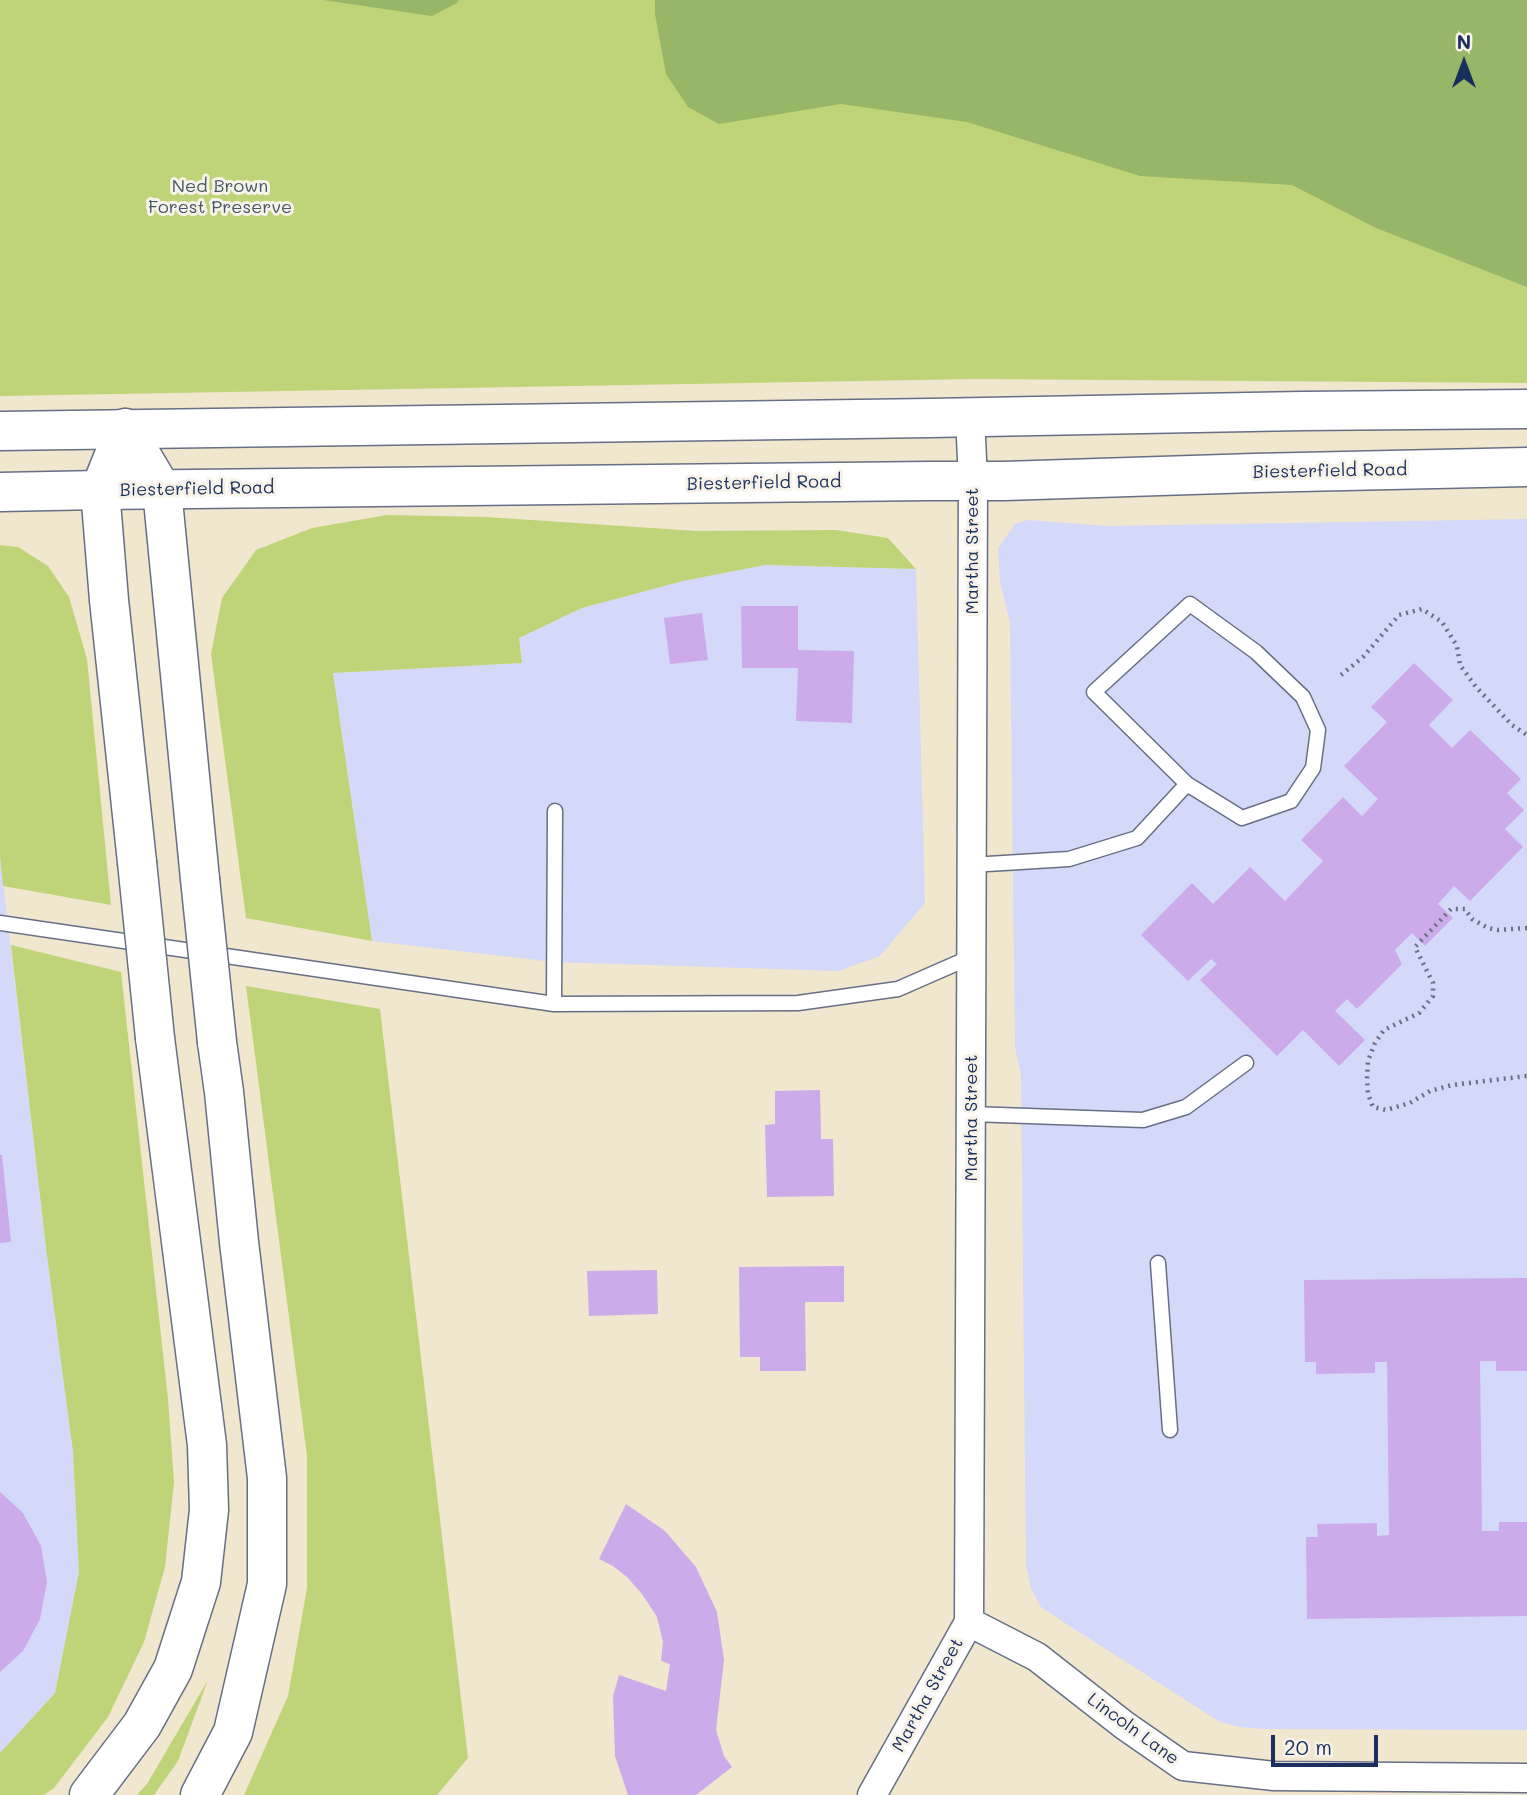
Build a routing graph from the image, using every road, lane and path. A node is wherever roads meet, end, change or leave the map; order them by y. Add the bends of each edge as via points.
1 (1527, 409) edge
2 (970, 416) junction
3 (125, 429) junction
4 (0, 431) edge
5 (1527, 467) edge
6 (989, 481) junction
7 (100, 490) junction
8 (162, 490) junction
9 (0, 492) edge
10 (1341, 675) dead end
11 (1527, 735) edge
12 (1186, 784) junction
13 (555, 811) dead end
14 (971, 865) junction
15 (0, 923) edge
16 (1527, 928) edge
17 (971, 957) junction
18 (554, 1004) junction
19 (1246, 1063) dead end
20 (1527, 1076) edge
21 (971, 1114) junction
22 (1158, 1263) dead end
23 (1170, 1430) dead end
24 (969, 1622) junction
25 (1527, 1779) edge
26 (89, 1795) edge
27 (200, 1795) edge
28 (873, 1795) edge

1 - 2 main road
2 - 3 main road
2 - 6 street, Martha Street
3 - 4 main road
3 - 7 main road
3 - 8 main road
5 - 6 main road, Biesterfield Road
6 - 8 main road, Biesterfield Road
6 - 14 street, Martha Street
7 - 8 main road, Biesterfield Road
7 - 9 main road, Biesterfield Road
7 - 26 main road, bridge via 155,1038 207,1445 209,1510 201,1582 173,1669 142,1725
8 - 27 main road, bridge via 217,1042 267,1478 267,1584 233,1732
10 - 11 path via 1399,615 1422,609 1441,622 1476,687
12 - 12 lane via 1242,818 1291,801 1313,768 1318,730 1303,697 1256,652 1190,604 1094,692
12 - 14 lane via 1137,838 1069,859
13 - 18 lane
14 - 17 street, Martha Street
15 - 18 lane
16 - 20 path via 1488,928 1465,909 1451,909 1415,947 1433,983 1433,996 1419,1013 1384,1030 1368,1061 1367,1079 1373,1107 1386,1110 1452,1085
17 - 18 lane via 898,989 798,1003
17 - 21 street, Martha Street
19 - 21 lane via 1186,1107 1143,1120
21 - 24 street, Martha Street
22 - 23 lane
24 - 25 street, Lincoln Lane via 1037,1657 1182,1766 1274,1776
24 - 28 street, Martha Street

